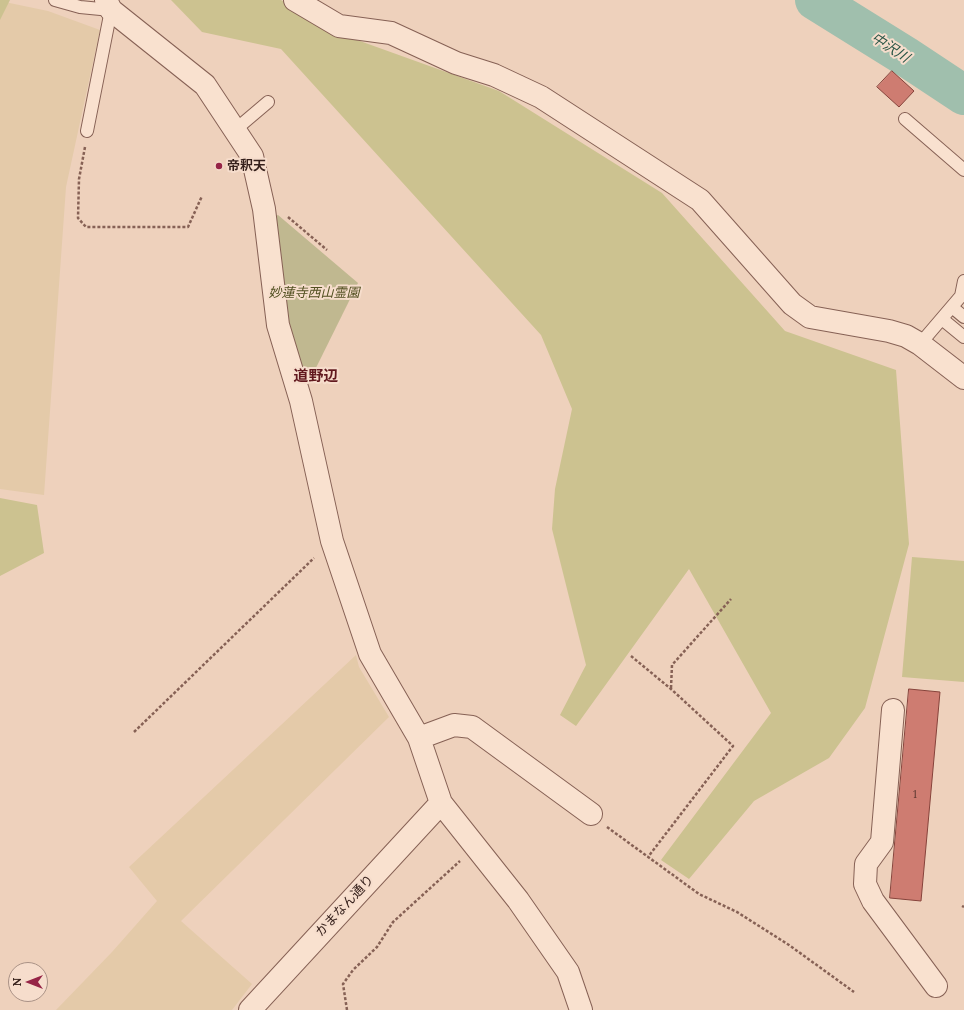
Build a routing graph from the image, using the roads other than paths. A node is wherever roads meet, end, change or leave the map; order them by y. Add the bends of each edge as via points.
1 (55, 0) edge
2 (295, 0) edge
3 (108, 5) edge
4 (268, 102) dead end
5 (905, 119) dead end
6 (235, 130) junction
7 (87, 131) road end
8 (964, 170) edge
9 (964, 281) edge
10 (952, 307) junction
11 (964, 317) edge
12 (942, 319) junction
13 (964, 337) edge
14 (920, 344) junction
15 (964, 378) edge
16 (893, 710) dead end
17 (419, 738) junction
18 (441, 803) junction
19 (591, 814) road end
20 (936, 986) dead end
21 (250, 1010) edge
22 (582, 1010) edge

1 - 3 lane via 80,7
2 - 14 street via 339,26 391,33 456,63 494,75 541,97 700,200 792,304 810,317 889,331
3 - 6 street via 205,85
3 - 7 lane
4 - 6 lane
5 - 8 lane
6 - 17 street via 252,156 264,208 278,325 302,401 332,541 370,654
9 - 10 lane via 961,296
10 - 11 lane
10 - 12 lane
12 - 13 lane
12 - 14 lane
14 - 15 street
16 - 20 street via 882,842 866,864 865,884 873,901
17 - 18 street
17 - 19 street via 454,725 472,727
18 - 21 street, かまなん通り
18 - 22 street via 518,900 568,972

